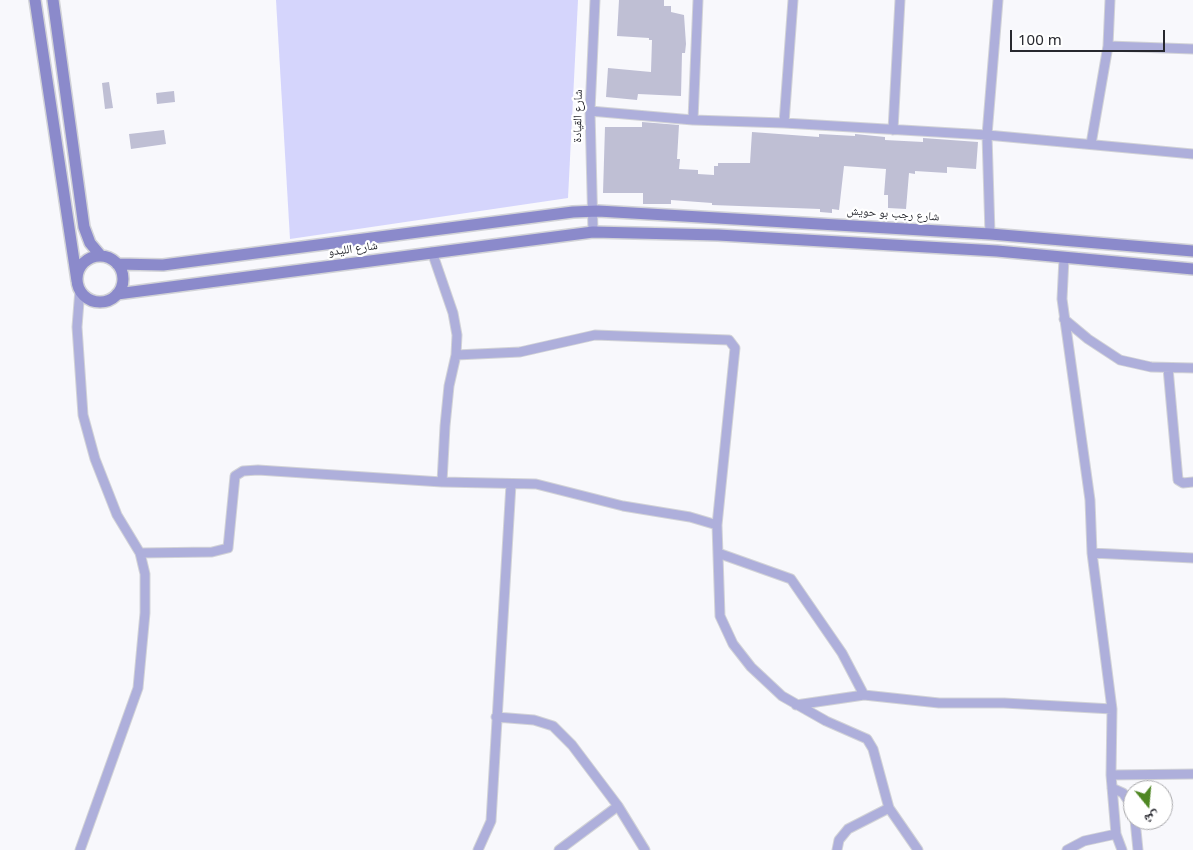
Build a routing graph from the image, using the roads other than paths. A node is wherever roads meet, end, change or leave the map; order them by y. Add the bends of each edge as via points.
1 (35, 0) edge
2 (53, 0) edge
3 (595, 0) edge
4 (698, 0) edge
5 (793, 0) edge
6 (900, 0) edge
7 (998, 0) edge
8 (1110, 0) edge
9 (1108, 46) junction
10 (1193, 49) edge
11 (590, 111) junction
12 (693, 120) junction
13 (784, 123) junction
14 (893, 130) junction
15 (987, 135) junction
16 (1092, 144) junction
17 (1193, 154) edge
18 (591, 212) junction
19 (593, 232) junction
20 (990, 234) junction
21 (1193, 251) edge
22 (432, 252) junction
23 (101, 256) junction
24 (1064, 258) junction
25 (117, 264) junction
26 (1193, 269) edge
27 (78, 285) junction
28 (117, 294) junction
29 (1064, 319) junction
30 (456, 355) junction
31 (1168, 368) junction
32 (1193, 368) edge
33 (442, 482) junction
34 (1193, 482) edge
35 (511, 484) junction
36 (717, 525) junction
37 (140, 553) junction
38 (718, 553) junction
39 (1092, 553) junction
40 (1193, 558) edge
41 (864, 695) junction
42 (796, 705) junction
43 (1112, 709) junction
44 (496, 717) junction
45 (1193, 774) edge
46 (1111, 775) junction
47 (1112, 788) junction
48 (1123, 793) edge
49 (618, 806) junction
50 (889, 808) junction
51 (1136, 830) edge
52 (1116, 834) junction
53 (80, 850) edge
54 (478, 850) edge
55 (559, 850) edge
56 (645, 850) edge
57 (837, 850) edge
58 (918, 850) edge
59 (1067, 850) edge
60 (1122, 850) edge
61 (1138, 850) edge

1 - 27 main road
2 - 23 main road via 84,227 90,243
3 - 11 street, شارع القيادة
4 - 12 street
5 - 13 street
6 - 14 street
7 - 15 street
8 - 9 street
9 - 10 street
9 - 16 street
11 - 12 street
11 - 18 street, شارع القيادة
12 - 13 street
13 - 14 street
14 - 15 street
15 - 16 street
15 - 20 street
16 - 17 street
18 - 19 street, شارع القيادة
18 - 20 main road, شارع رجب بو حويش
18 - 25 main road, شارع الليدو via 163,265
19 - 22 main road, شارع الليدو
19 - 24 main road via 718,235
20 - 21 main road, شارع رجب بو حويش
22 - 28 main road, شارع الليدو
22 - 30 street via 453,313
23 - 25 main road
23 - 27 main road via 84,263 78,274
24 - 26 main road
24 - 29 street
25 - 28 main road via 123,279
27 - 28 main road via 87,298 97,302
27 - 37 street via 77,327 83,415 95,459 117,515
29 - 31 street via 1120,360 1151,368
29 - 39 street via 1088,484
30 - 33 street via 449,386
30 - 36 street via 531,350 595,335 729,340 734,348
31 - 32 street
31 - 34 street via 1178,480
33 - 35 street
33 - 37 street via 243,471 235,476 228,548 212,552
35 - 36 street via 536,484 623,506 690,516
35 - 44 street
36 - 38 street
37 - 53 street via 145,574 138,688
38 - 41 street via 791,579 842,653
38 - 42 street via 718,601 726,632 751,667
39 - 40 street
39 - 43 street
41 - 42 street
41 - 43 street via 939,703
42 - 50 street via 867,739 873,749
43 - 46 street
44 - 49 street via 534,720 553,726 572,745
44 - 54 street via 491,821
45 - 46 street
46 - 47 street
47 - 48 street
47 - 52 street
49 - 55 street
49 - 56 street
50 - 57 street via 848,829 839,840
50 - 58 street
51 - 61 street
52 - 59 street via 1084,841
52 - 60 street

